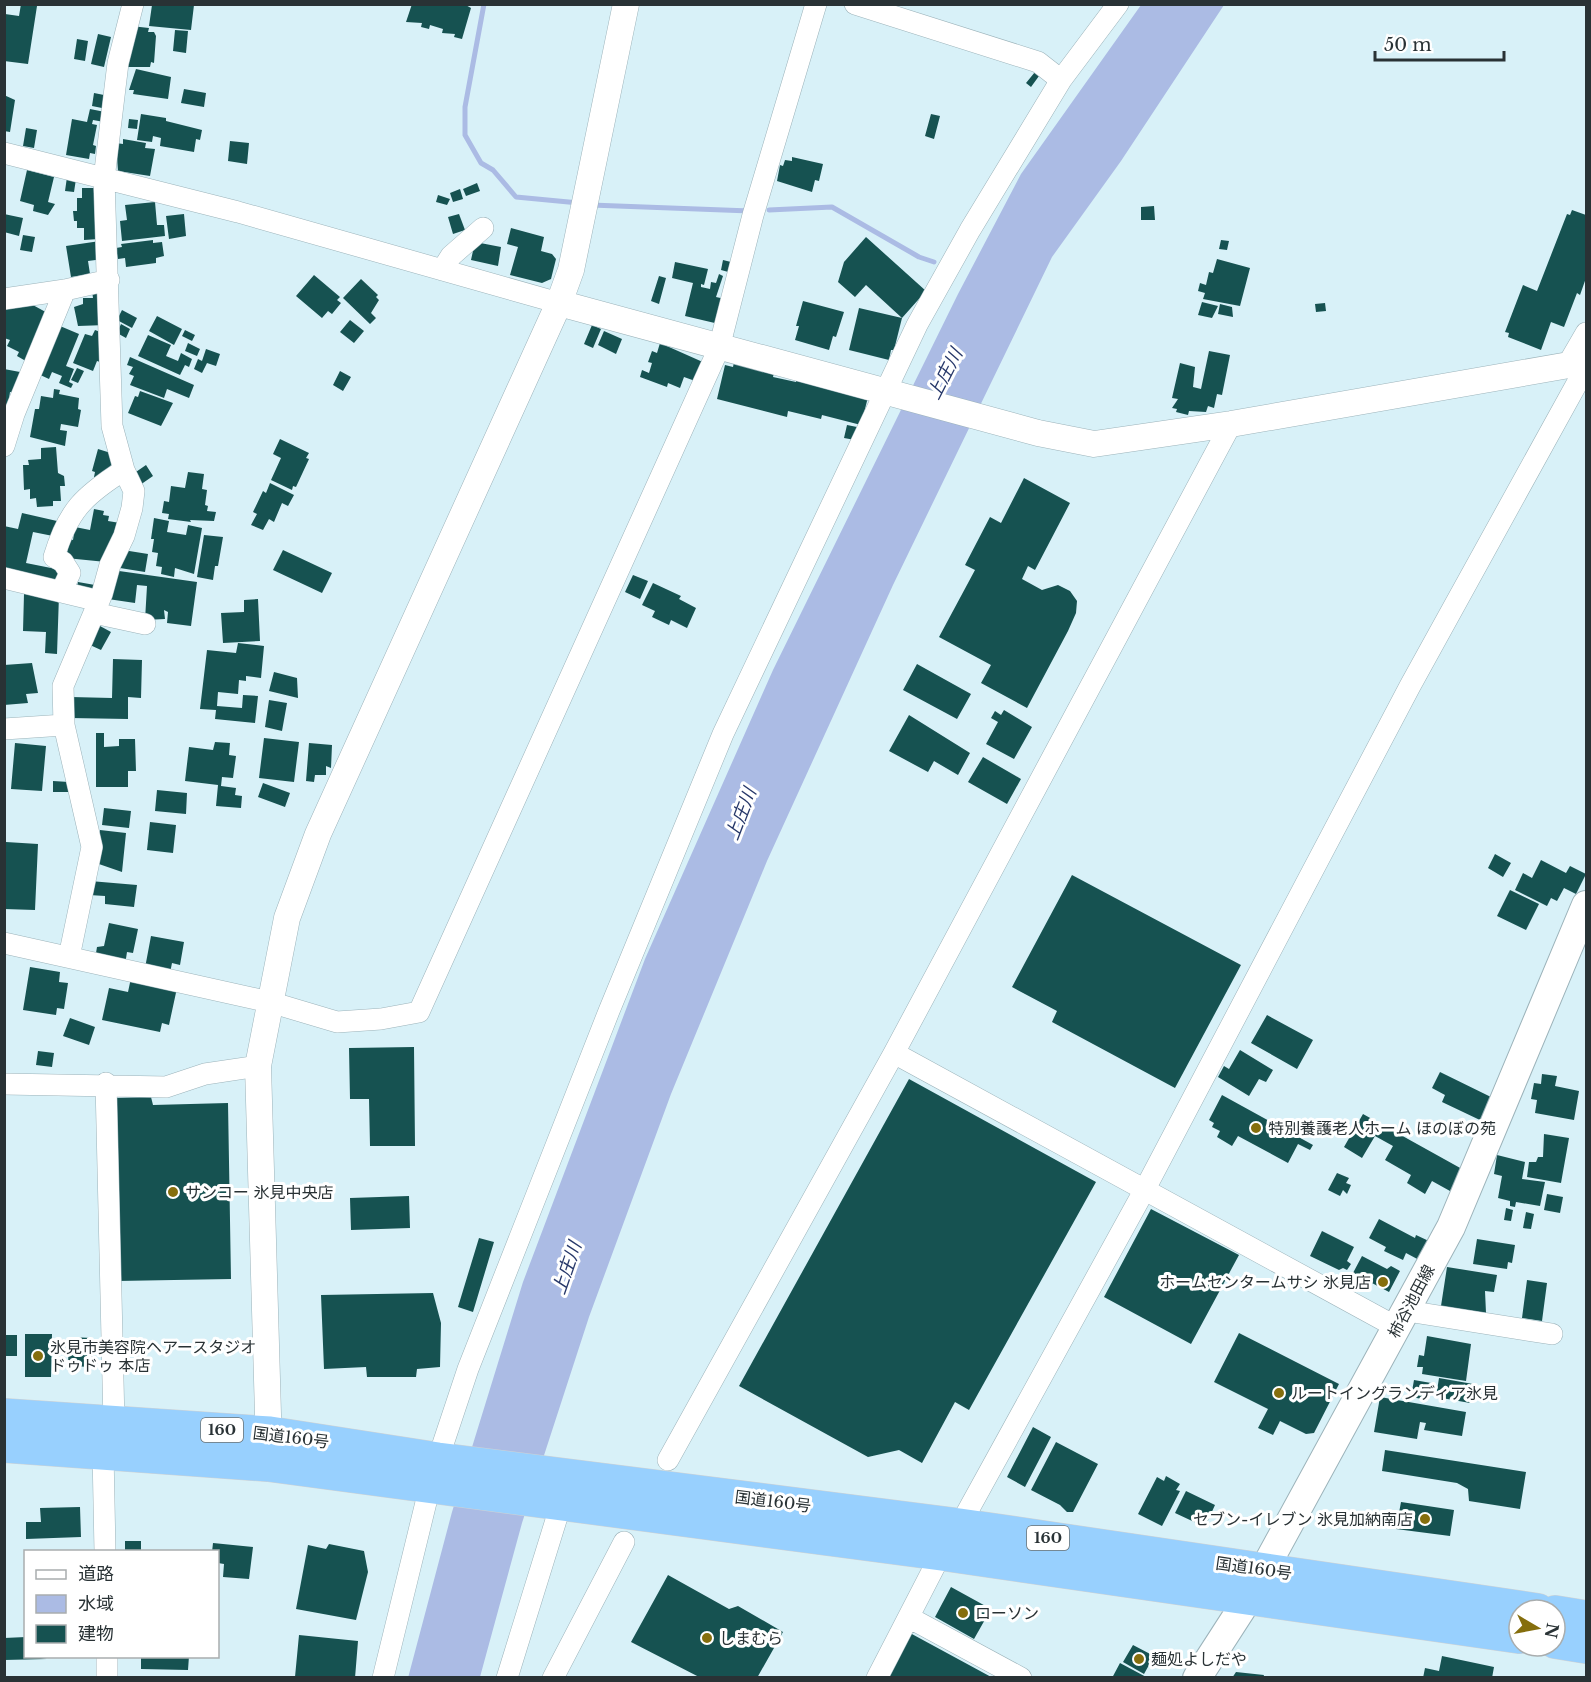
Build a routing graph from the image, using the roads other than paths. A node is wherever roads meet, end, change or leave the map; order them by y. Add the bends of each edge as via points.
1 (133, 4) edge
2 (626, 4) edge
3 (816, 4) edge
4 (855, 4) edge
5 (1118, 4) edge
6 (1061, 80) junction
7 (4, 153) edge
8 (104, 179) junction
9 (483, 228) dead end
10 (442, 270) junction
11 (109, 280) junction
12 (65, 290) junction
13 (4, 299) edge
14 (559, 303) junction
15 (1587, 333) edge
16 (718, 348) junction
17 (1580, 364) edge
18 (886, 391) junction
19 (1231, 424) junction
20 (4, 446) edge
21 (124, 470) junction
22 (4, 578) edge
23 (61, 592) junction
24 (96, 607) junction
25 (145, 624) dead end
26 (64, 725) junction
27 (4, 729) edge
28 (1587, 905) edge
29 (4, 943) edge
30 (69, 957) junction
31 (270, 1002) junction
32 (894, 1053) junction
33 (258, 1066) junction
34 (106, 1083) junction
35 (4, 1084) edge
36 (1145, 1189) junction
37 (1402, 1320) junction
38 (1552, 1334) dead end
39 (4, 1415) edge
40 (109, 1438) junction
41 (4, 1446) edge
42 (269, 1449) junction
43 (668, 1460) dead end
44 (434, 1477) junction
45 (555, 1493) junction
46 (960, 1525) junction
47 (624, 1542) dead end
48 (105, 1550) edge
49 (941, 1554) junction
50 (1263, 1570) junction
51 (1248, 1599) junction
52 (1507, 1605) edge
53 (1567, 1614) edge
54 (1587, 1617) edge
55 (910, 1618) junction
56 (1507, 1635) edge
57 (1567, 1644) edge
58 (1587, 1647) edge
59 (107, 1658) edge
60 (107, 1677) edge
61 (383, 1677) edge
62 (507, 1677) edge
63 (553, 1677) edge
64 (877, 1677) edge
65 (1021, 1677) edge
66 (1197, 1677) edge

1 - 8 street via 118,63
2 - 14 street via 571,270
3 - 16 street
4 - 6 street via 1038,62
5 - 6 street
6 - 18 street via 970,230 917,325
7 - 8 street
8 - 10 street
8 - 11 street
9 - 10 street via 451,256
10 - 14 street
11 - 12 street
11 - 21 street via 112,426
12 - 13 street
12 - 20 street
14 - 16 street
14 - 31 street via 318,834 287,918
15 - 17 street
16 - 18 street
16 - 31 street via 419,1012 337,1022
17 - 19 street
17 - 36 street
18 - 19 street via 1038,433 1094,444
18 - 44 street via 723,735 468,1369
19 - 32 street
21 - 23 street via 95,489 63,529 54,557 70,573
21 - 24 street via 134,491 132,508
22 - 23 street
23 - 24 street
24 - 25 street
24 - 26 street via 63,686
26 - 27 street
26 - 30 street via 92,848
28 - 37 main road, 柿谷池田線 via 1451,1227
29 - 30 street
30 - 31 street
31 - 33 street
32 - 36 street
32 - 43 street
33 - 34 street via 205,1074 166,1086
33 - 42 street
34 - 35 street
34 - 40 street
36 - 37 street
36 - 46 street
37 - 38 street
37 - 50 main road, 柿谷池田線
39 - 40 highway, 国道160号 / 160
40 - 41 highway, 国道160号 / 160
40 - 42 highway, 国道160号 / 160
40 - 48 street
42 - 44 highway, 国道160号 / 160
44 - 45 highway, 国道160号 / 160
44 - 61 street
45 - 46 highway, 国道160号 / 160
45 - 49 highway, 国道160号 / 160
45 - 62 street
46 - 49 street
46 - 50 highway, 国道160号 / 160
47 - 63 street
49 - 51 highway, 国道160号 / 160
49 - 55 street
50 - 51 main road, 柿谷池田線
50 - 52 highway, 国道160号 / 160
51 - 56 highway, 国道160号 / 160
51 - 66 main road, 柿谷池田線
53 - 54 highway
55 - 64 street
55 - 65 street
57 - 58 highway
59 - 60 street

